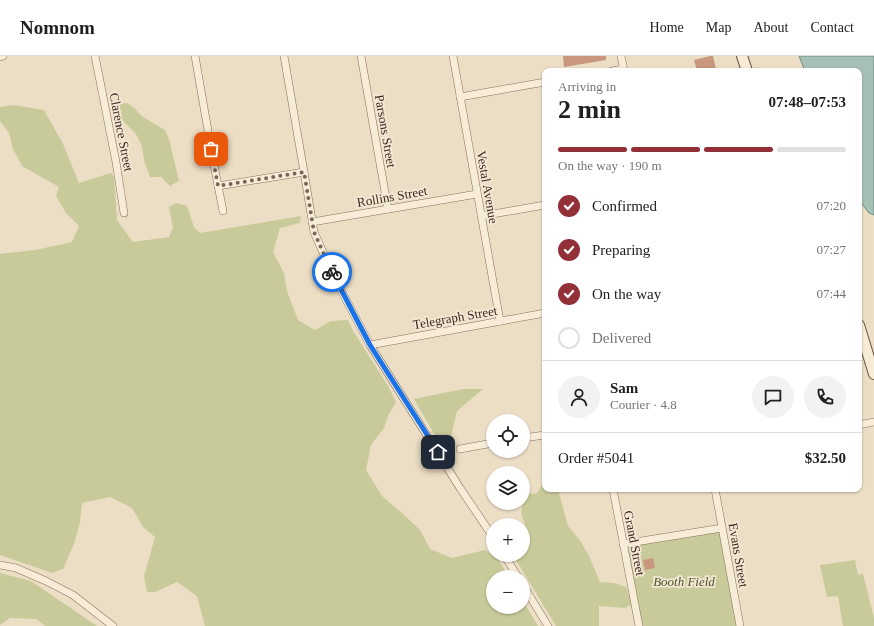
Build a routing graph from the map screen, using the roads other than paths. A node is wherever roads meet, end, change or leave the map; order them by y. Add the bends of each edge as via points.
1 (3, 56) edge
2 (95, 56) edge
3 (195, 56) edge
4 (284, 56) edge
5 (361, 56) edge
6 (452, 56) edge
7 (622, 56) edge
8 (742, 56) edge
9 (0, 57) edge
10 (624, 68) edge
11 (746, 68) edge
12 (542, 83) edge
13 (460, 97) junction
14 (304, 172) junction
15 (218, 186) junction
16 (477, 194) junction
17 (542, 205) edge
18 (388, 209) junction
19 (223, 211) dead end
20 (124, 213) dead end
21 (481, 216) junction
22 (312, 222) junction
23 (542, 314) edge
24 (500, 321) junction
25 (862, 335) edge
26 (370, 345) junction
27 (874, 374) edge
28 (874, 422) edge
29 (862, 424) edge
30 (542, 435) edge
31 (530, 437) edge
32 (486, 444) edge
33 (460, 449) dead end
34 (614, 492) edge
35 (716, 492) edge
36 (486, 527) edge
37 (722, 528) junction
38 (623, 544) junction
39 (0, 565) edge
40 (530, 596) edge
41 (113, 626) edge
42 (548, 626) edge
43 (639, 626) edge
44 (740, 626) edge

1 - 9 street
2 - 20 street, Clarence Street
3 - 15 street
4 - 14 street
5 - 18 street, Parsons Street
6 - 13 street, Vestal Avenue
7 - 10 street
8 - 11 main road
12 - 13 street
13 - 16 street, Vestal Avenue
14 - 15 street
14 - 22 street
15 - 19 street
16 - 18 street, Rollins Street
16 - 21 street, Vestal Avenue
17 - 21 street
18 - 22 street, Rollins Street
21 - 24 street, Vestal Avenue
22 - 26 street via 332,273
23 - 24 street, Telegraph Street
24 - 26 street, Telegraph Street
25 - 27 main road
26 - 36 street
28 - 29 street
30 - 31 street
32 - 33 street
34 - 38 street, Grand Street
35 - 37 street, Evans Street
37 - 38 street
37 - 44 street, Evans Street
38 - 43 street, Grand Street
39 - 41 street via 16,568 73,595
40 - 42 street

